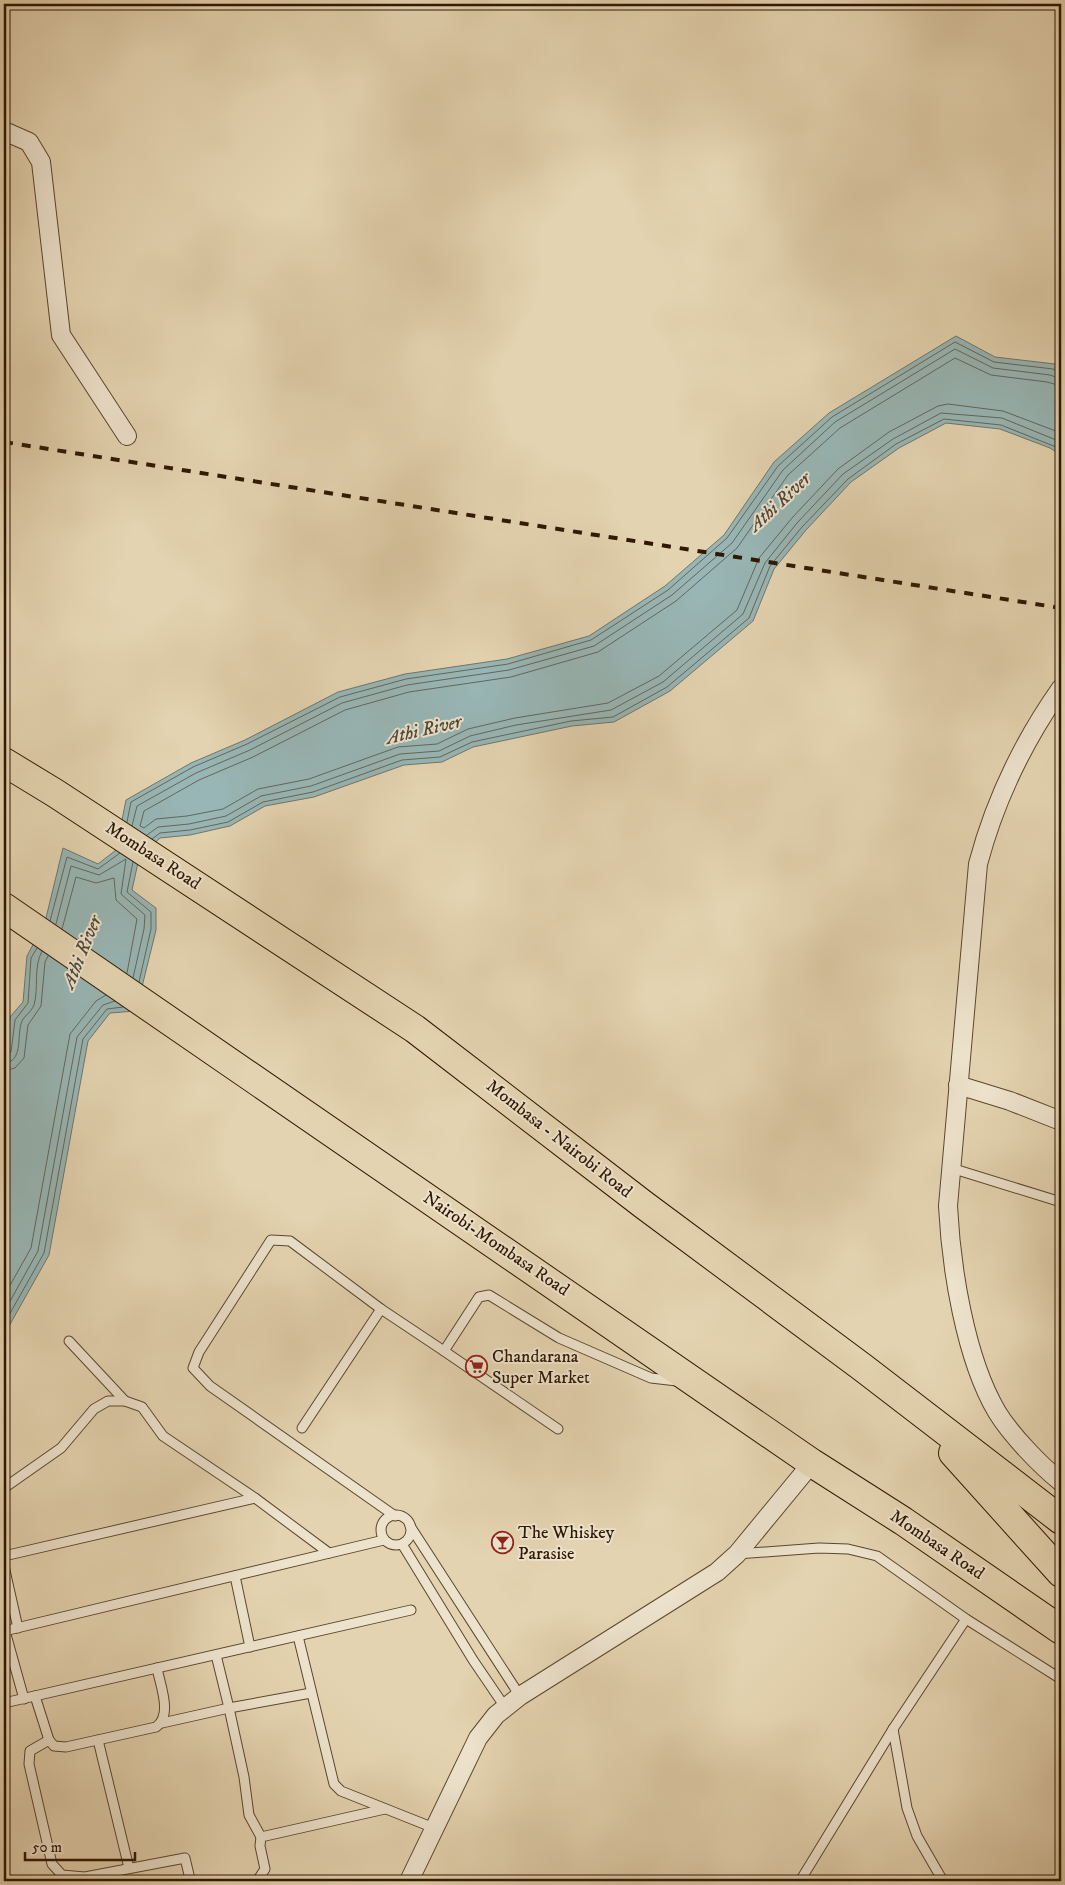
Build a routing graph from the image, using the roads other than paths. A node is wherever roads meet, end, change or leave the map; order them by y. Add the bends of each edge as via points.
1 (4, 130) edge
2 (127, 436) dead end
3 (1061, 688) edge
4 (4, 762) edge
5 (4, 907) edge
6 (250, 920) joint
7 (958, 1086) junction
8 (1061, 1121) edge
9 (951, 1168) junction
10 (1061, 1202) edge
11 (380, 1308) junction
12 (69, 1341) dead end
13 (444, 1352) junction
14 (697, 1383) junction
15 (124, 1401) junction
16 (907, 1402) junction
17 (302, 1428) dead end
18 (558, 1429) dead end
19 (812, 1463) junction
20 (1061, 1482) edge
21 (4, 1488) edge
22 (255, 1498) junction
23 (395, 1516) junction
24 (1061, 1520) edge
25 (410, 1526) junction
26 (384, 1540) junction
27 (402, 1544) junction
28 (329, 1553) junction
29 (736, 1554) junction
30 (4, 1556) edge
31 (4, 1566) edge
32 (1061, 1573) edge
33 (235, 1576) junction
34 (411, 1610) dead end
35 (966, 1619) junction
36 (18, 1628) junction
37 (1061, 1630) edge
38 (5, 1631) edge
39 (298, 1636) junction
40 (250, 1647) junction
41 (216, 1655) junction
42 (157, 1668) junction
43 (1061, 1679) edge
44 (311, 1693) junction
45 (34, 1696) junction
46 (520, 1696) junction
47 (24, 1699) junction
48 (4, 1703) edge
49 (229, 1708) junction
50 (505, 1708) junction
51 (162, 1723) junction
52 (893, 1729) junction
53 (50, 1740) junction
54 (98, 1740) junction
55 (385, 1808) junction
56 (434, 1828) junction
57 (261, 1837) junction
58 (129, 1868) junction
59 (193, 1881) edge
60 (257, 1881) edge
61 (409, 1881) edge
62 (800, 1881) edge
63 (943, 1881) edge

1 - 2 street via 29,142 41,162 61,335
3 - 7 street via 1009,775 978,864
4 - 6 highway, Mombasa Road
5 - 14 highway, Nairobi-Mombasa Road
6 - 16 highway, Mombasa - Nairobi Road via 448,1052 644,1206
7 - 8 street via 1010,1101
7 - 9 street
9 - 10 lane
9 - 20 street via 950,1242 963,1313 981,1376 997,1412 1041,1465
11 - 13 lane
11 - 17 lane
11 - 23 lane via 290,1241 271,1240 199,1352 193,1368 210,1386
12 - 15 lane
13 - 14 lane via 480,1297 489,1295 559,1338 651,1378
13 - 18 lane
14 - 19 highway, Nairobi-Mombasa Road
15 - 21 lane via 108,1401 94,1409 61,1448
15 - 22 lane via 142,1407 163,1436
16 - 24 highway
16 - 32 highway
19 - 29 street
19 - 37 highway, Mombasa Road via 896,1516
22 - 28 lane
22 - 30 lane
23 - 25 lane via 402,1516
23 - 26 lane via 384,1522 381,1534
25 - 27 lane via 408,1540
25 - 46 lane
26 - 27 lane via 389,1544
26 - 28 lane
27 - 50 lane
28 - 33 lane
29 - 35 lane via 819,1548 848,1549 877,1556
29 - 46 street via 717,1572
31 - 36 lane
33 - 36 lane
33 - 40 lane
34 - 39 lane
35 - 43 lane
35 - 52 lane
36 - 38 lane
38 - 47 lane
39 - 40 lane
39 - 44 lane
40 - 41 lane
41 - 42 lane
41 - 49 lane
42 - 45 lane
42 - 51 lane via 165,1712
44 - 49 lane
44 - 55 lane via 334,1784 341,1791
45 - 47 lane
45 - 53 lane
46 - 50 street
47 - 48 lane
49 - 51 lane
49 - 57 lane via 249,1815
50 - 56 street via 478,1738
51 - 54 lane
52 - 62 lane
52 - 63 lane via 907,1808 917,1836
53 - 54 lane via 54,1746 66,1747
53 - 58 lane via 30,1751 28,1764 52,1864 62,1875 70,1877
54 - 58 lane
55 - 56 lane
55 - 57 lane
56 - 61 street
57 - 60 lane via 265,1869
58 - 59 lane via 185,1858

